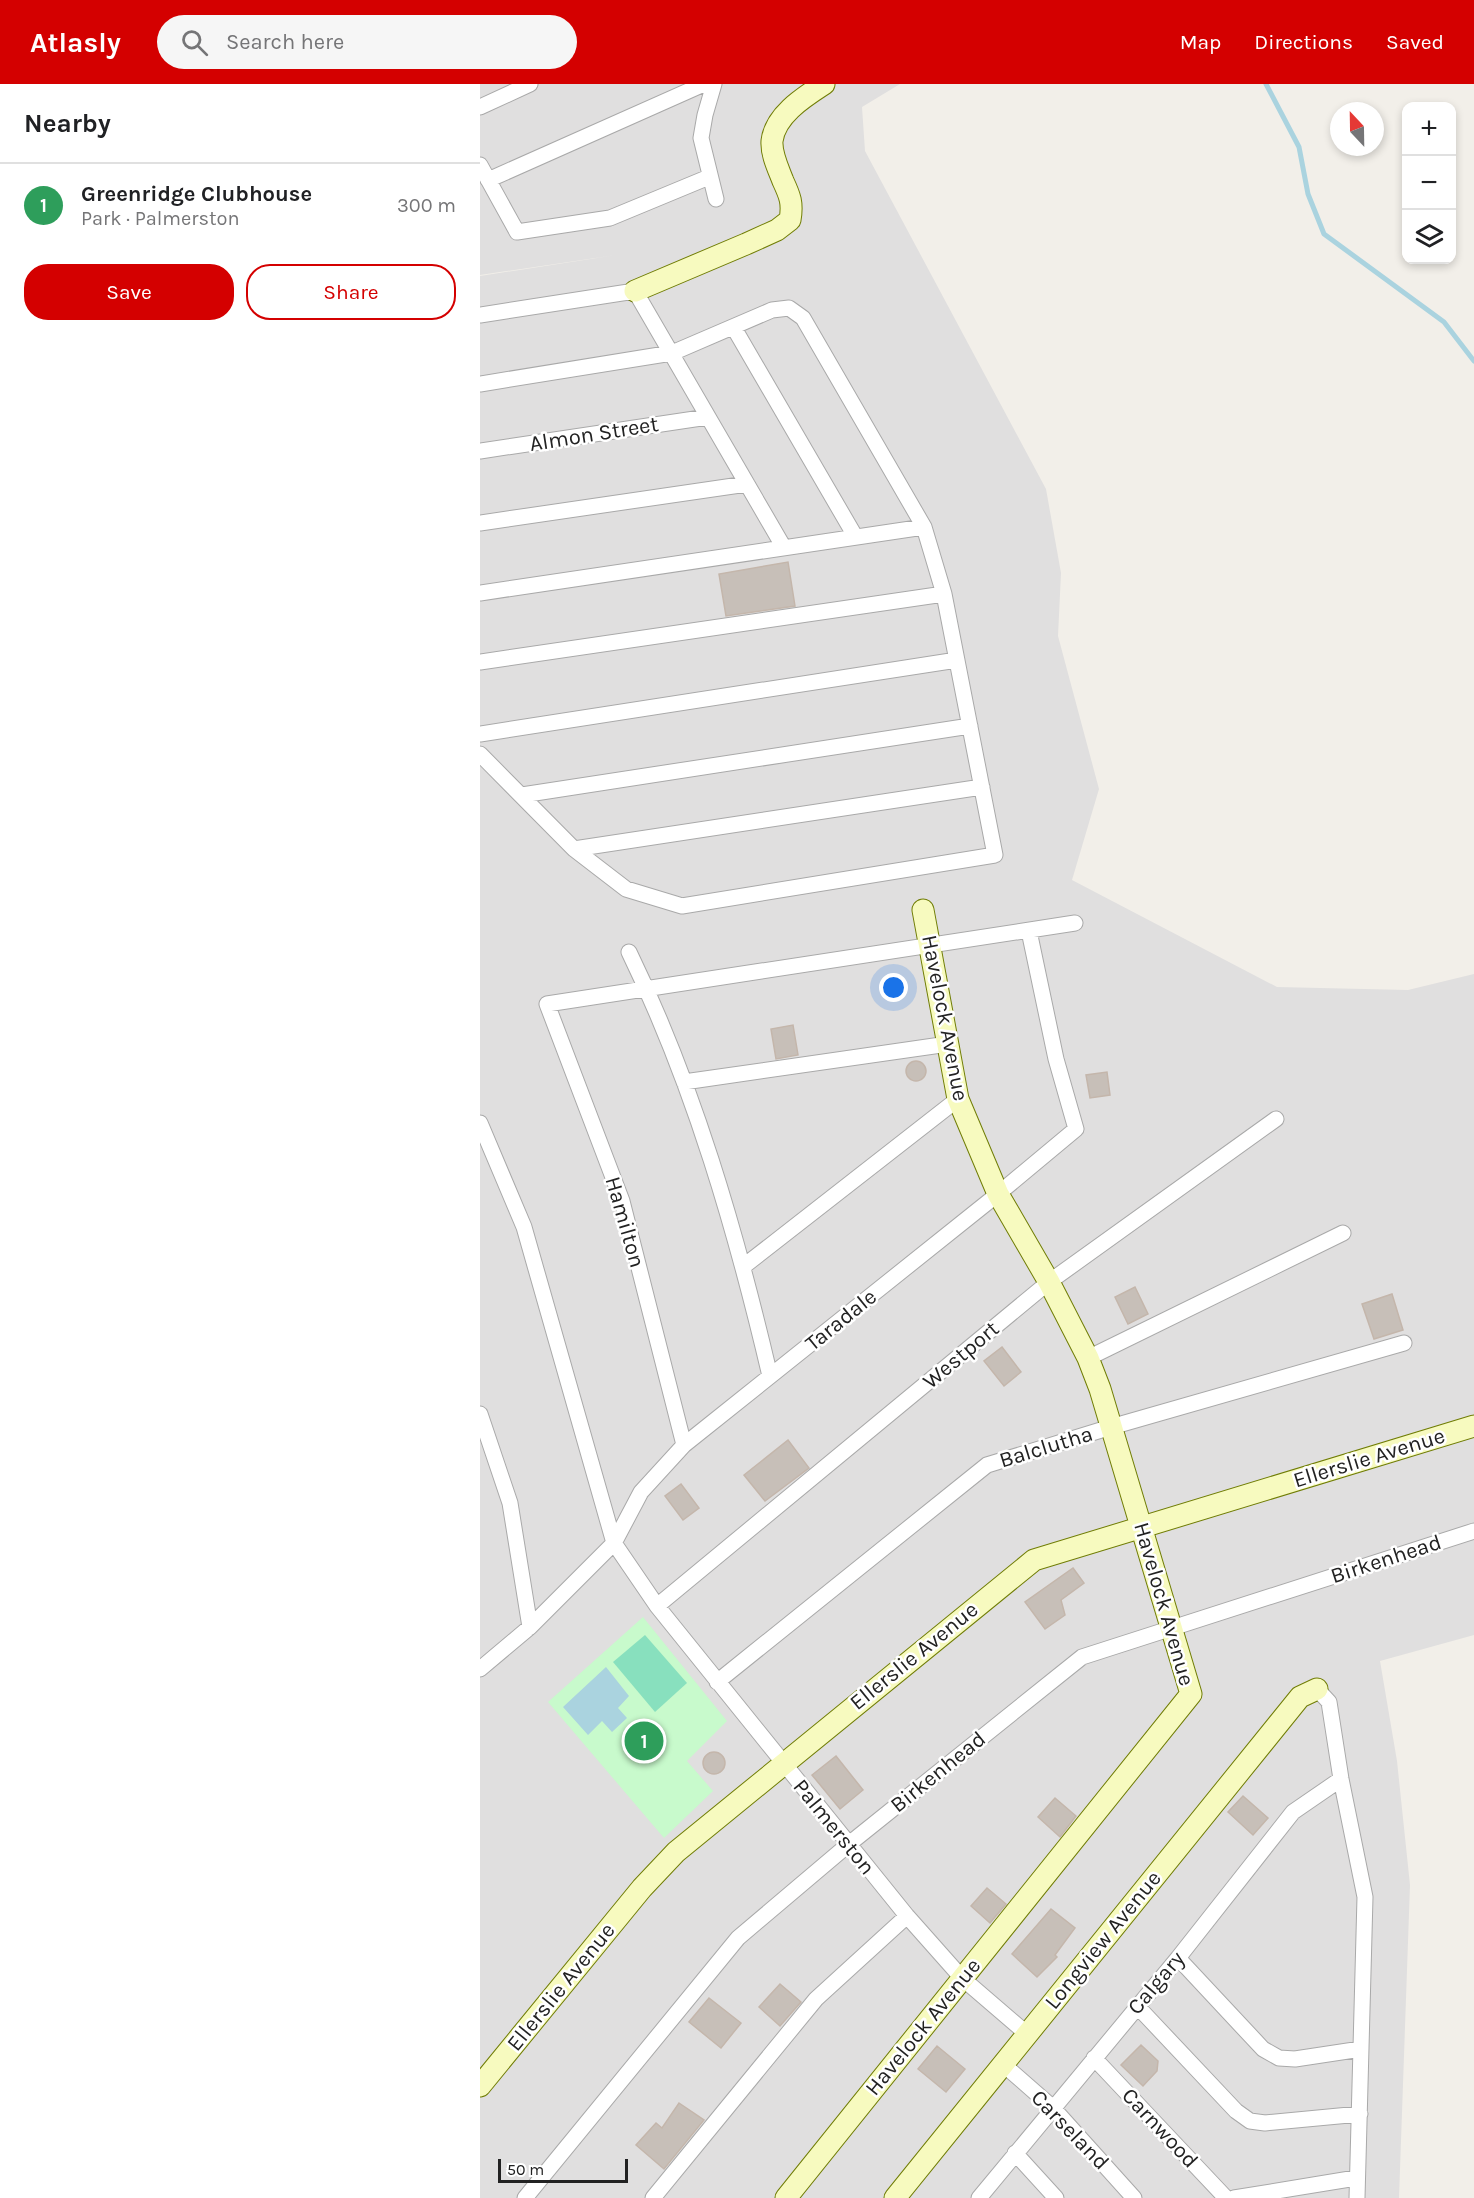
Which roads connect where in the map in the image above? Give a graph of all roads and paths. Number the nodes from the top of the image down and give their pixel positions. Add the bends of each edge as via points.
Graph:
1 (530, 84) edge
2 (704, 84) edge
3 (714, 84) edge
4 (824, 84) edge
5 (480, 107) edge
6 (480, 165) edge
7 (709, 177) junction
8 (488, 180) junction
9 (716, 199) dead end
10 (634, 291) junction
11 (480, 315) edge
12 (734, 328) junction
13 (672, 353) junction
14 (480, 384) edge
15 (708, 417) junction
16 (480, 451) edge
17 (747, 484) junction
18 (480, 523) edge
19 (924, 526) junction
20 (855, 536) junction
21 (783, 546) junction
22 (480, 593) edge
23 (944, 594) junction
24 (957, 660) junction
25 (480, 662) edge
26 (970, 726) junction
27 (480, 734) edge
28 (480, 754) edge
29 (981, 787) junction
30 (522, 795) junction
31 (574, 849) junction
32 (923, 910) dead end
33 (1075, 923) dead end
34 (1029, 931) junction
35 (931, 946) junction
36 (629, 952) dead end
37 (647, 990) junction
38 (948, 1044) junction
39 (684, 1082) junction
40 (958, 1100) junction
41 (1276, 1119) dead end
42 (480, 1123) edge
43 (999, 1194) junction
44 (1343, 1233) dead end
45 (744, 1266) junction
46 (1049, 1282) junction
47 (1404, 1343) dead end
48 (1088, 1358) junction
49 (770, 1376) junction
50 (480, 1414) edge
51 (1474, 1426) edge
52 (1111, 1427) junction
53 (684, 1445) junction
54 (1140, 1526) junction
55 (1474, 1531) edge
56 (614, 1543) junction
57 (657, 1606) junction
58 (530, 1626) junction
59 (1172, 1629) junction
60 (480, 1669) edge
61 (717, 1682) junction
62 (1317, 1689) joint
63 (782, 1763) junction
64 (1341, 1779) junction
65 (849, 1844) junction
66 (907, 1916) junction
67 (1178, 1958) junction
68 (962, 1978) junction
69 (1137, 2006) junction
70 (1026, 2033) junction
71 (1361, 2049) junction
72 (1094, 2058) junction
73 (1004, 2065) junction
74 (480, 2086) edge
75 (1053, 2108) junction
76 (1360, 2114) junction
77 (1015, 2153) junction
78 (1356, 2178) junction
79 (525, 2198) edge
80 (653, 2198) edge
81 (786, 2198) edge
82 (895, 2198) edge
83 (979, 2198) edge
84 (1056, 2198) edge
85 (1134, 2198) edge
86 (1226, 2198) edge
87 (1234, 2198) edge
88 (1357, 2198) edge

1 - 5 street
2 - 8 street
3 - 7 street via 701,138
4 - 10 street via 784,115 772,139 774,156 793,207 790,220 777,230
6 - 8 street
7 - 8 street via 610,218 517,232
7 - 9 street
10 - 11 street
10 - 13 street
12 - 13 street
12 - 19 street via 772,310 789,308 803,318
12 - 20 street
13 - 14 street
13 - 15 street
15 - 16 street, Almon Street
15 - 17 street
17 - 18 street
17 - 21 street
19 - 20 street
19 - 23 street
20 - 21 street
21 - 22 street
23 - 24 street
23 - 25 street
24 - 26 street
24 - 27 street
26 - 29 street
26 - 30 street
28 - 30 street
29 - 31 street
29 - 31 street via 995,855 682,906 626,889
30 - 31 street
32 - 35 street, Havelock Avenue
33 - 34 street
34 - 35 street
34 - 43 street, Taradale via 1056,1059 1076,1129
35 - 37 street
35 - 38 street, Havelock Avenue
36 - 37 street
37 - 39 street
37 - 53 street, Hamilton via 547,1004 622,1201
38 - 39 street
38 - 40 street, Havelock Avenue
39 - 45 street
40 - 43 street, Havelock Avenue
40 - 45 street
41 - 46 street, Westport
42 - 56 street, Palmerston via 524,1227
43 - 46 street, Havelock Avenue
43 - 49 street, Taradale
44 - 48 street
45 - 49 street
46 - 48 street, Havelock Avenue
46 - 57 street, Westport
47 - 52 street, Balclutha
48 - 52 street, Havelock Avenue
49 - 53 street, Taradale
50 - 58 street via 510,1503
51 - 54 street, Ellerslie Avenue
52 - 54 street, Havelock Avenue
52 - 61 street, Balclutha via 987,1465
53 - 56 street, Taradale via 640,1492
54 - 59 street, Havelock Avenue
54 - 63 street, Ellerslie Avenue via 1034,1560
55 - 59 street, Birkenhead
56 - 57 street, Palmerston
56 - 58 street, Taradale
57 - 61 street, Palmerston
58 - 60 street, Taradale
59 - 65 street, Birkenhead via 1082,1657
59 - 68 street, Havelock Avenue via 1191,1694
61 - 63 street, Palmerston
62 - 64 street via 1329,1702
62 - 70 street, Longview Avenue via 1300,1697
63 - 65 street, Palmerston
63 - 74 street, Ellerslie Avenue via 676,1852 642,1888
64 - 67 street, Calgary via 1293,1812
64 - 71 street via 1365,1897
65 - 66 street, Palmerston
65 - 79 street, Birkenhead via 738,1938
66 - 68 street, Palmerston
66 - 80 street via 816,1999
67 - 69 street, Calgary
67 - 71 street via 1263,2049 1279,2058
68 - 70 street, Palmerston
68 - 81 street, Havelock Avenue
69 - 72 street, Calgary
69 - 76 street via 1250,2121
70 - 73 street, Longview Avenue
71 - 76 street
72 - 75 street, Calgary
72 - 86 street, Carnwood
73 - 75 street, Carseland
73 - 82 street, Longview Avenue
75 - 77 street, Calgary
75 - 85 street, Carseland
76 - 78 street
77 - 83 street, Calgary
77 - 84 street
78 - 87 street
78 - 88 street

